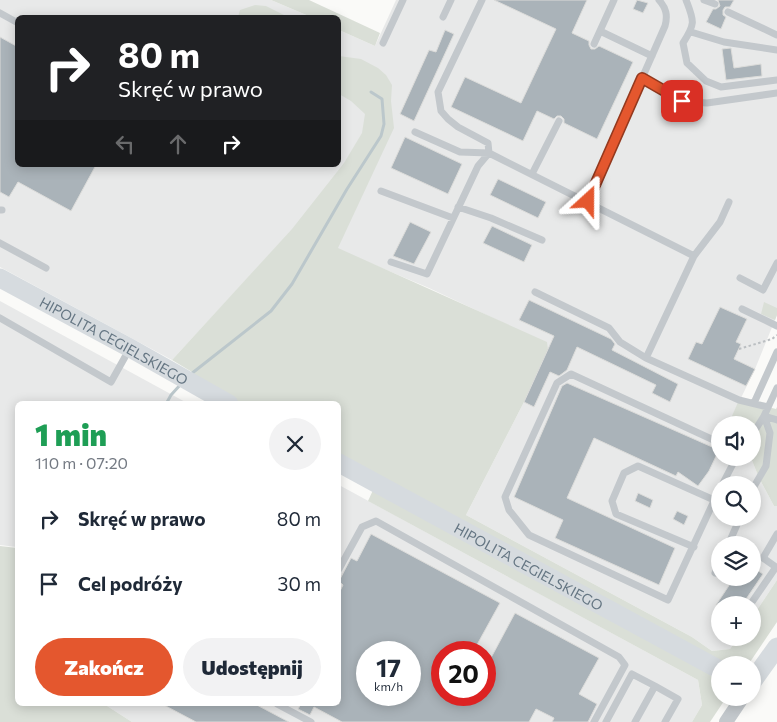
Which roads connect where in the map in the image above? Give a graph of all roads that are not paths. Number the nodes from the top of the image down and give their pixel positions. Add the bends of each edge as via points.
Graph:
1 (403, 0) edge
2 (451, 0) edge
3 (482, 0) edge
4 (614, 0) edge
5 (659, 0) edge
6 (686, 0) edge
7 (704, 0) edge
8 (715, 4) dead end
9 (728, 12) dead end
10 (0, 13) edge
11 (443, 17) dead end
12 (15, 21) edge
13 (600, 31) junction
14 (691, 32) junction
15 (777, 35) edge
16 (383, 43) dead end
17 (594, 44) dead end
18 (777, 50) edge
19 (652, 56) junction
20 (642, 78) junction
21 (777, 80) edge
22 (777, 93) edge
23 (559, 121) dead end
24 (415, 132) dead end
25 (489, 153) junction
26 (532, 174) junction
27 (381, 190) dead end
28 (588, 201) junction
29 (729, 202) dead end
30 (458, 207) junction
31 (453, 218) junction
32 (542, 240) dead end
33 (0, 244) edge
34 (694, 256) junction
35 (390, 262) dead end
36 (777, 263) edge
37 (46, 268) dead end
38 (0, 278) edge
39 (740, 278) dead end
40 (535, 292) dead end
41 (742, 309) dead end
42 (0, 318) edge
43 (777, 326) edge
44 (130, 348) junction
45 (777, 352) edge
46 (646, 358) junction
47 (777, 388) edge
48 (224, 401) edge
49 (754, 402) junction
50 (768, 407) junction
51 (764, 416) junction
52 (777, 420) edge
53 (761, 421) edge
54 (711, 439) edge
55 (341, 464) edge
56 (760, 476) edge
57 (711, 499) edge
58 (711, 507) edge
59 (777, 534) edge
60 (694, 547) junction
61 (341, 565) edge
62 (756, 596) edge
63 (777, 647) edge
64 (711, 665) edge
65 (761, 669) edge
66 (655, 686) junction
67 (281, 706) edge
68 (737, 706) edge
69 (312, 722) edge
70 (594, 722) edge
71 (606, 722) edge
72 (635, 722) edge
73 (665, 722) edge
74 (726, 722) edge

1 - 16 lane
2 - 11 lane
3 - 25 lane via 438,92 441,111 458,127 488,142
4 - 13 lane
5 - 19 lane via 667,19
6 - 14 lane via 694,20
7 - 8 lane
9 - 15 lane
10 - 12 lane
13 - 17 lane
13 - 19 lane
14 - 18 lane via 724,42
14 - 21 lane via 683,43 687,63 706,81 720,87
19 - 20 lane
20 - 22 lane via 682,101 706,103
20 - 28 lane
23 - 26 lane
24 - 25 lane via 460,152
25 - 26 lane
25 - 30 lane via 478,166
26 - 28 lane
27 - 31 lane
28 - 34 lane
29 - 34 lane via 720,222
30 - 31 lane
30 - 32 lane
31 - 35 lane via 427,274
33 - 37 lane
34 - 46 lane
36 - 39 lane via 763,290
38 - 44 street, HIPOLITA CEGIELSKIEGO
40 - 46 lane via 610,328 620,342
41 - 43 lane
42 - 44 lane via 111,382
44 - 48 street, HIPOLITA CEGIELSKIEGO
45 - 49 lane
46 - 49 lane via 740,400
47 - 50 lane
49 - 50 lane
50 - 51 lane
51 - 52 lane
51 - 53 lane
51 - 56 lane via 770,433 766,466
54 - 60 lane via 572,374 557,383 505,497 509,510 530,535 668,600
55 - 64 street, HIPOLITA CEGIELSKIEGO
57 - 60 lane via 638,466 624,473 612,501 616,514
58 - 60 lane
59 - 62 lane via 763,558 776,567
61 - 70 lane via 362,527 376,520 619,656 625,665
63 - 65 street
66 - 71 lane via 632,674
66 - 72 lane
66 - 73 lane via 678,699
67 - 69 lane
68 - 74 street

